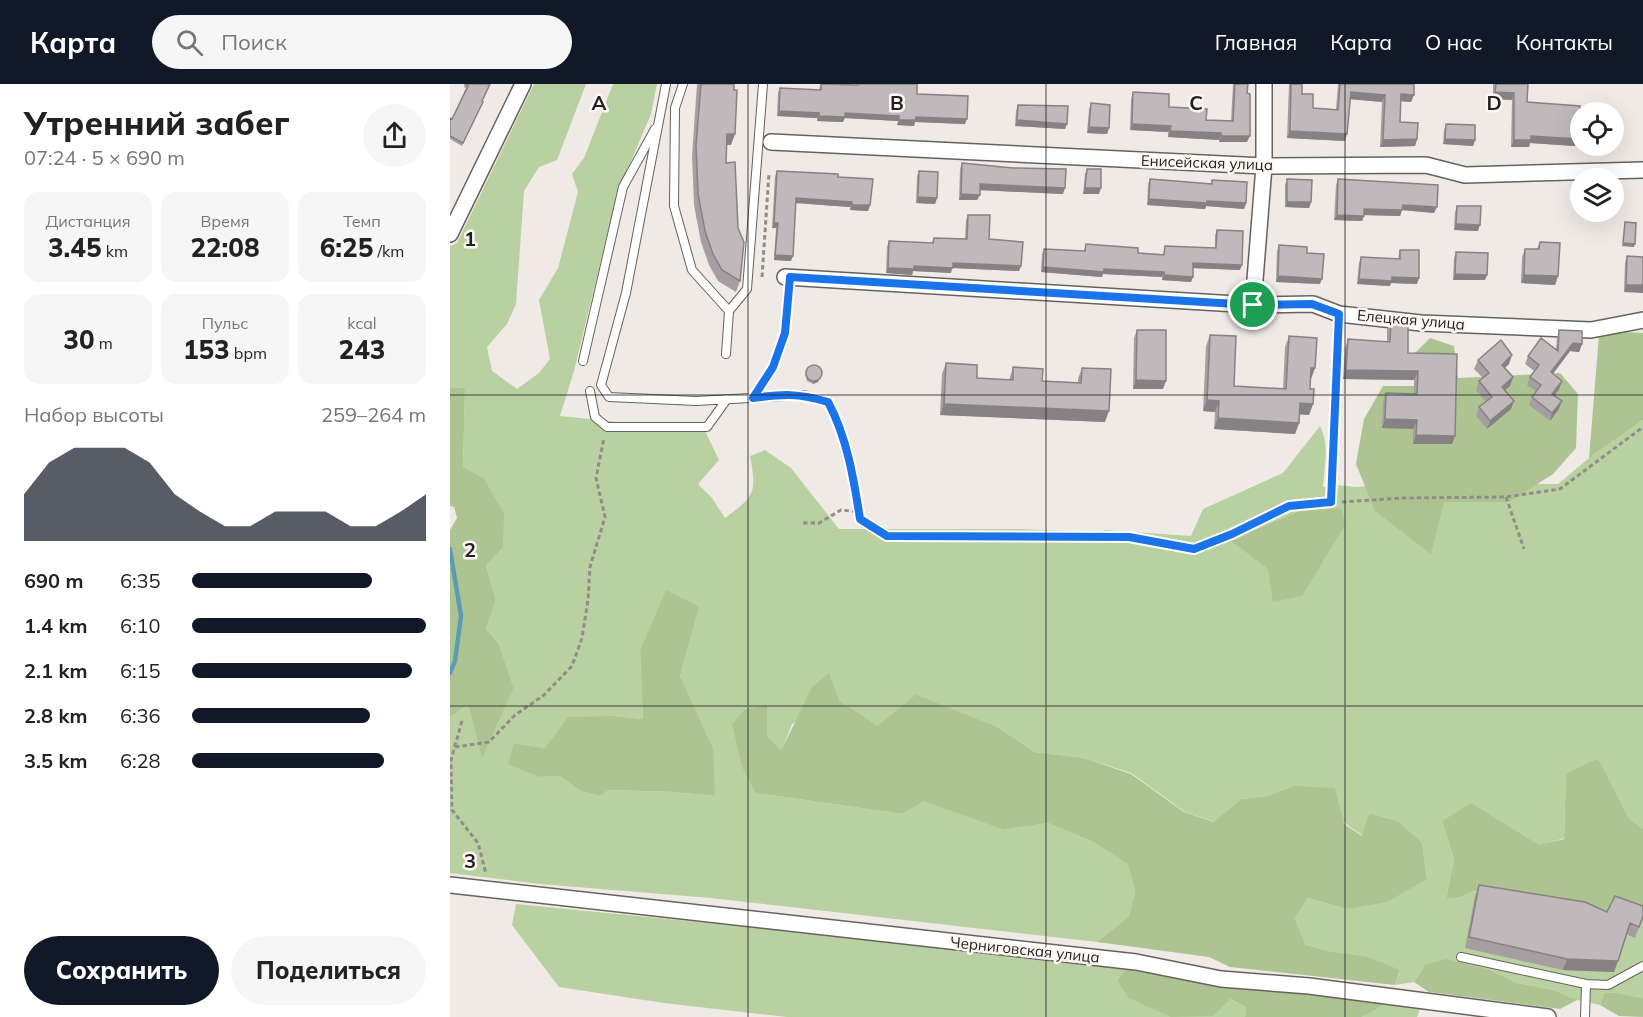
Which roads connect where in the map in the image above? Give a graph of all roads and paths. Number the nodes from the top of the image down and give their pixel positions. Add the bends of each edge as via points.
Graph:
1 (523, 84) edge
2 (666, 84) edge
3 (683, 84) edge
4 (763, 84) edge
5 (1264, 84) edge
6 (658, 122) junction
7 (771, 142) joint
8 (1264, 166) junction
9 (1643, 170) edge
10 (450, 234) edge
11 (762, 277) dead end
12 (787, 277) joint
13 (1253, 305) junction
14 (729, 311) junction
15 (1339, 314) junction
16 (1643, 320) edge
17 (726, 354) dead end
18 (583, 361) dead end
19 (590, 391) dead end
20 (753, 398) junction
21 (727, 399) junction
22 (837, 420) joint
23 (607, 427) junction
24 (1643, 427) edge
25 (1506, 497) junction
26 (1331, 502) junction
27 (859, 512) junction
28 (803, 523) dead end
29 (1524, 549) dead end
30 (462, 721) dead end
31 (455, 747) junction
32 (451, 810) edge
33 (450, 885) edge
34 (502, 892) junction
35 (1461, 957) dead end
36 (1643, 966) edge
37 (1586, 984) junction
38 (1548, 1017) edge
39 (1585, 1017) edge

1 - 10 street
2 - 6 lane
3 - 14 lane via 675,108 674,206 692,270
4 - 14 lane via 747,289
5 - 8 street
6 - 18 lane via 623,187
6 - 21 lane via 626,292 601,385 609,397
7 - 8 street, Енисейская улица
7 - 11 path
8 - 9 street, Енисейская улица via 1426,165 1465,175
8 - 13 street
12 - 13 street, Елецкая улица
12 - 20 path via 785,333 773,367
13 - 15 street, Елецкая улица via 1312,304
14 - 17 lane
15 - 16 street, Елецкая улица via 1421,323 1591,330
15 - 26 lane
19 - 23 lane via 595,417
20 - 21 lane
20 - 22 lane via 804,395 828,402
21 - 23 lane via 707,427
22 - 27 path
23 - 31 path via 596,478 605,517 590,567 582,638 572,666 489,742
24 - 25 path via 1560,489
25 - 26 path
25 - 29 path
26 - 27 path via 1289,506 1194,549 1129,537 887,536 860,519
27 - 28 path via 841,510 819,523
30 - 31 path
31 - 32 path via 451,760
32 - 34 path via 478,843 488,882
33 - 34 street, Черниговская улица
34 - 38 street, Черниговская улица via 1136,963 1221,979 1309,986
35 - 37 lane
36 - 37 lane via 1608,985
37 - 39 lane

